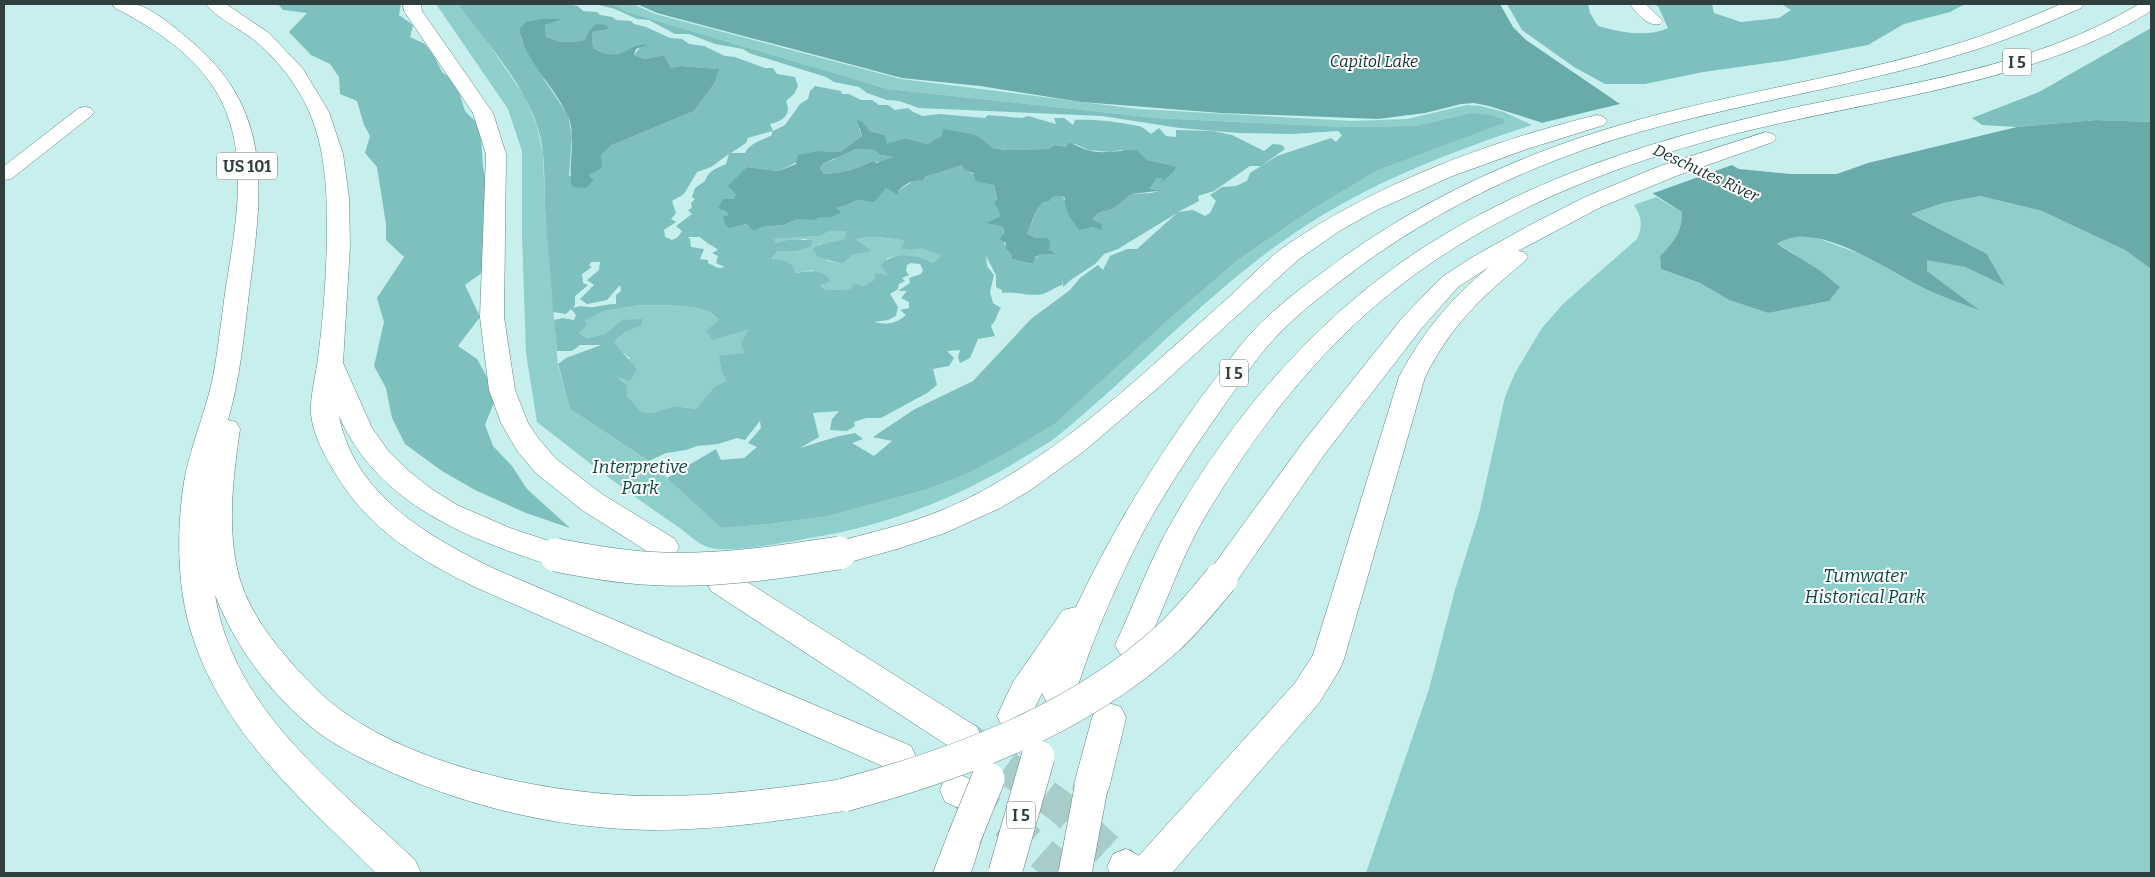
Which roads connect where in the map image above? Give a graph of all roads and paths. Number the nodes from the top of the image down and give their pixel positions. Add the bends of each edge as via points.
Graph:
1 (120, 4) edge
2 (214, 4) edge
3 (412, 4) edge
4 (1638, 4) edge
5 (2075, 4) edge
6 (2151, 4) edge
7 (1655, 21) dead end
8 (1734, 97) junction
9 (1876, 98) junction
10 (85, 112) dead end
11 (4, 175) edge
12 (1593, 202) junction
13 (331, 364) junction
14 (225, 381) junction
15 (664, 547) dead end
16 (1118, 554) junction
17 (722, 582) dead end
18 (1131, 645) dead end
19 (1058, 693) dead end
20 (1014, 716) dead end
21 (1109, 718) dead end
22 (965, 738) tunnel mouth
23 (899, 757) dead end
24 (1038, 757) dead end
25 (970, 788) dead end
26 (1135, 871) edge
27 (402, 873) edge
28 (952, 873) edge
29 (1005, 873) edge
30 (1075, 873) edge

1 - 14 main road, US 101 via 152,21 193,52 224,90 243,135 249,189
2 - 13 main road via 255,31 289,64 310,94 330,141 339,206
3 - 15 main road via 483,113 496,154 492,316 502,390 515,423 546,466 592,502
4 - 7 street
5 - 8 main road, I 5 via 1975,44 1918,61 1847,78
6 - 9 main road, I 5 via 2091,36 2026,59
8 - 13 main road, bridge via 1600,120 1505,148 1416,183 1364,208 1298,248 1132,396 1057,459 1022,482 959,515 880,543 839,553 686,570 595,564 519,544 459,521 400,481 361,433
8 - 16 main road, I 5 via 1638,125 1529,163 1418,217 1336,272 1257,342 1189,432
9 - 12 main road via 1668,171
9 - 18 main road, I 5 via 1770,119 1643,153 1563,184 1472,228 1389,284 1325,340 1277,392 1223,466 1176,542
10 - 11 street
12 - 14 main road, bridge via 1478,262 1450,282 1412,323 1314,448 1221,579 1161,645 1097,692 966,758 844,795 785,804 625,812 518,798 457,783 374,747 332,723 267,660 229,595 216,534 228,410
12 - 26 main road via 1593,209 1535,243 1488,279 1429,345 1412,377 1402,407 1328,659 1302,700
13 - 23 main road via 325,413 338,455 367,498 418,542 503,587
14 - 27 main road via 201,466 196,516 196,569 204,623 224,676 255,726 298,775
16 - 19 main road, I 5 via 1086,618
16 - 20 main road via 1025,692
17 - 22 main road
21 - 30 main road, bridge via 1091,788
24 - 29 main road, I 5, bridge
25 - 28 main road, bridge via 964,838

